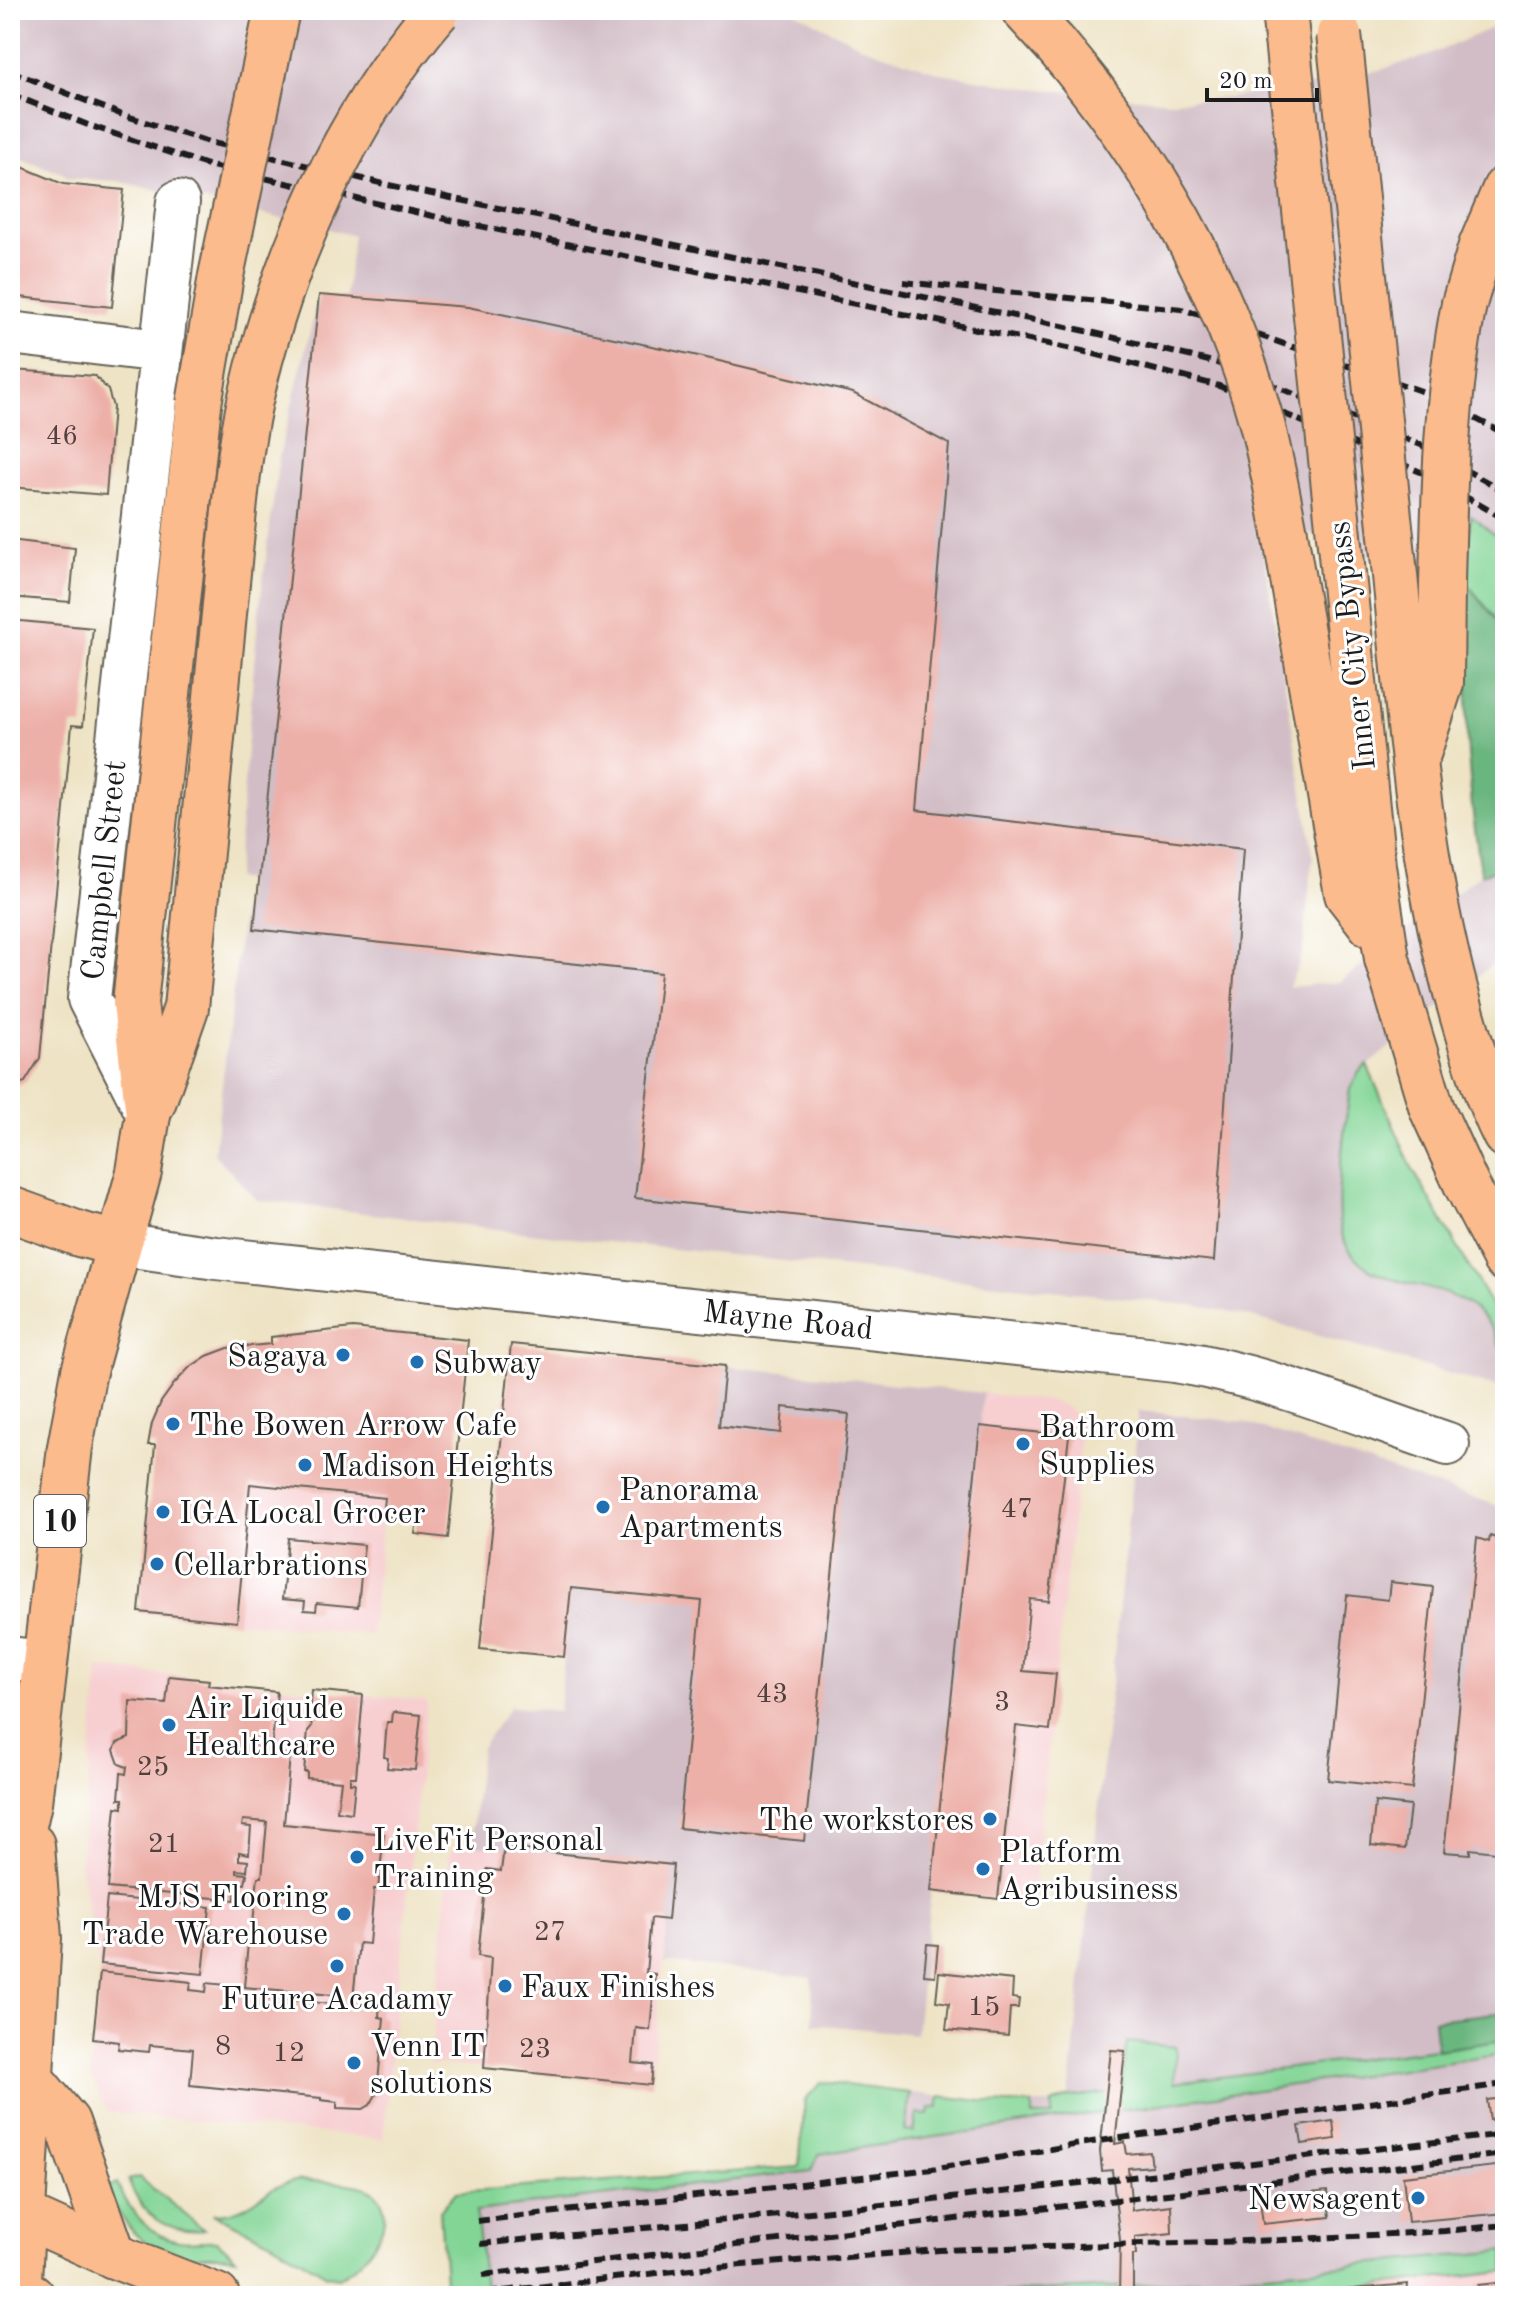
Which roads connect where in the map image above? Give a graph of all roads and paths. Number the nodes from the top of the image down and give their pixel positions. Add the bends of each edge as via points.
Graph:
1 (277, 10) edge
2 (438, 10) edge
3 (1024, 10) edge
4 (1337, 22) edge
5 (1286, 24) edge
6 (1505, 189) edge
7 (178, 202) dead end
8 (10, 333) edge
9 (160, 351) junction
10 (1415, 765) junction
11 (1384, 943) junction
12 (148, 1115) junction
13 (1505, 1135) edge
14 (10, 1209) edge
15 (118, 1244) junction
16 (1505, 1259) edge
17 (1448, 1444) dead end
18 (27, 1660) edge
19 (29, 1803) junction
20 (10, 1887) edge
21 (30, 2078) junction
22 (16, 2212) edge
23 (114, 2256) junction
24 (19, 2292) edge
25 (217, 2296) edge

1 - 12 main road, bridge via 199,404 135,1003
2 - 12 main road, bridge via 390,73 324,189 292,256 250,403 235,502 186,1008
3 - 11 main road, bridge via 1124,132 1181,223 1248,378 1275,477 1347,894
4 - 10 main road, Inner City Bypass, bridge
5 - 11 main road, Inner City Bypass, bridge
6 - 10 main road, bridge via 1477,260 1453,361 1441,683
7 - 9 street, Campbell Street
8 - 9 street
9 - 12 street, Campbell Street via 89,999
10 - 13 main road, Inner City Bypass via 1456,994
11 - 16 main road, Inner City Bypass via 1432,1109
12 - 15 main road via 139,1172
14 - 15 main road
15 - 17 street, Mayne Road via 1175,1361 1271,1384
15 - 18 main road, 10 via 84,1371
18 - 19 main road, 10
19 - 20 main road, 10
19 - 21 main road, 10 via 39,1938
21 - 22 main road, 10
21 - 23 main road via 67,2122
22 - 23 main road
22 - 24 main road, 10
23 - 25 main road

